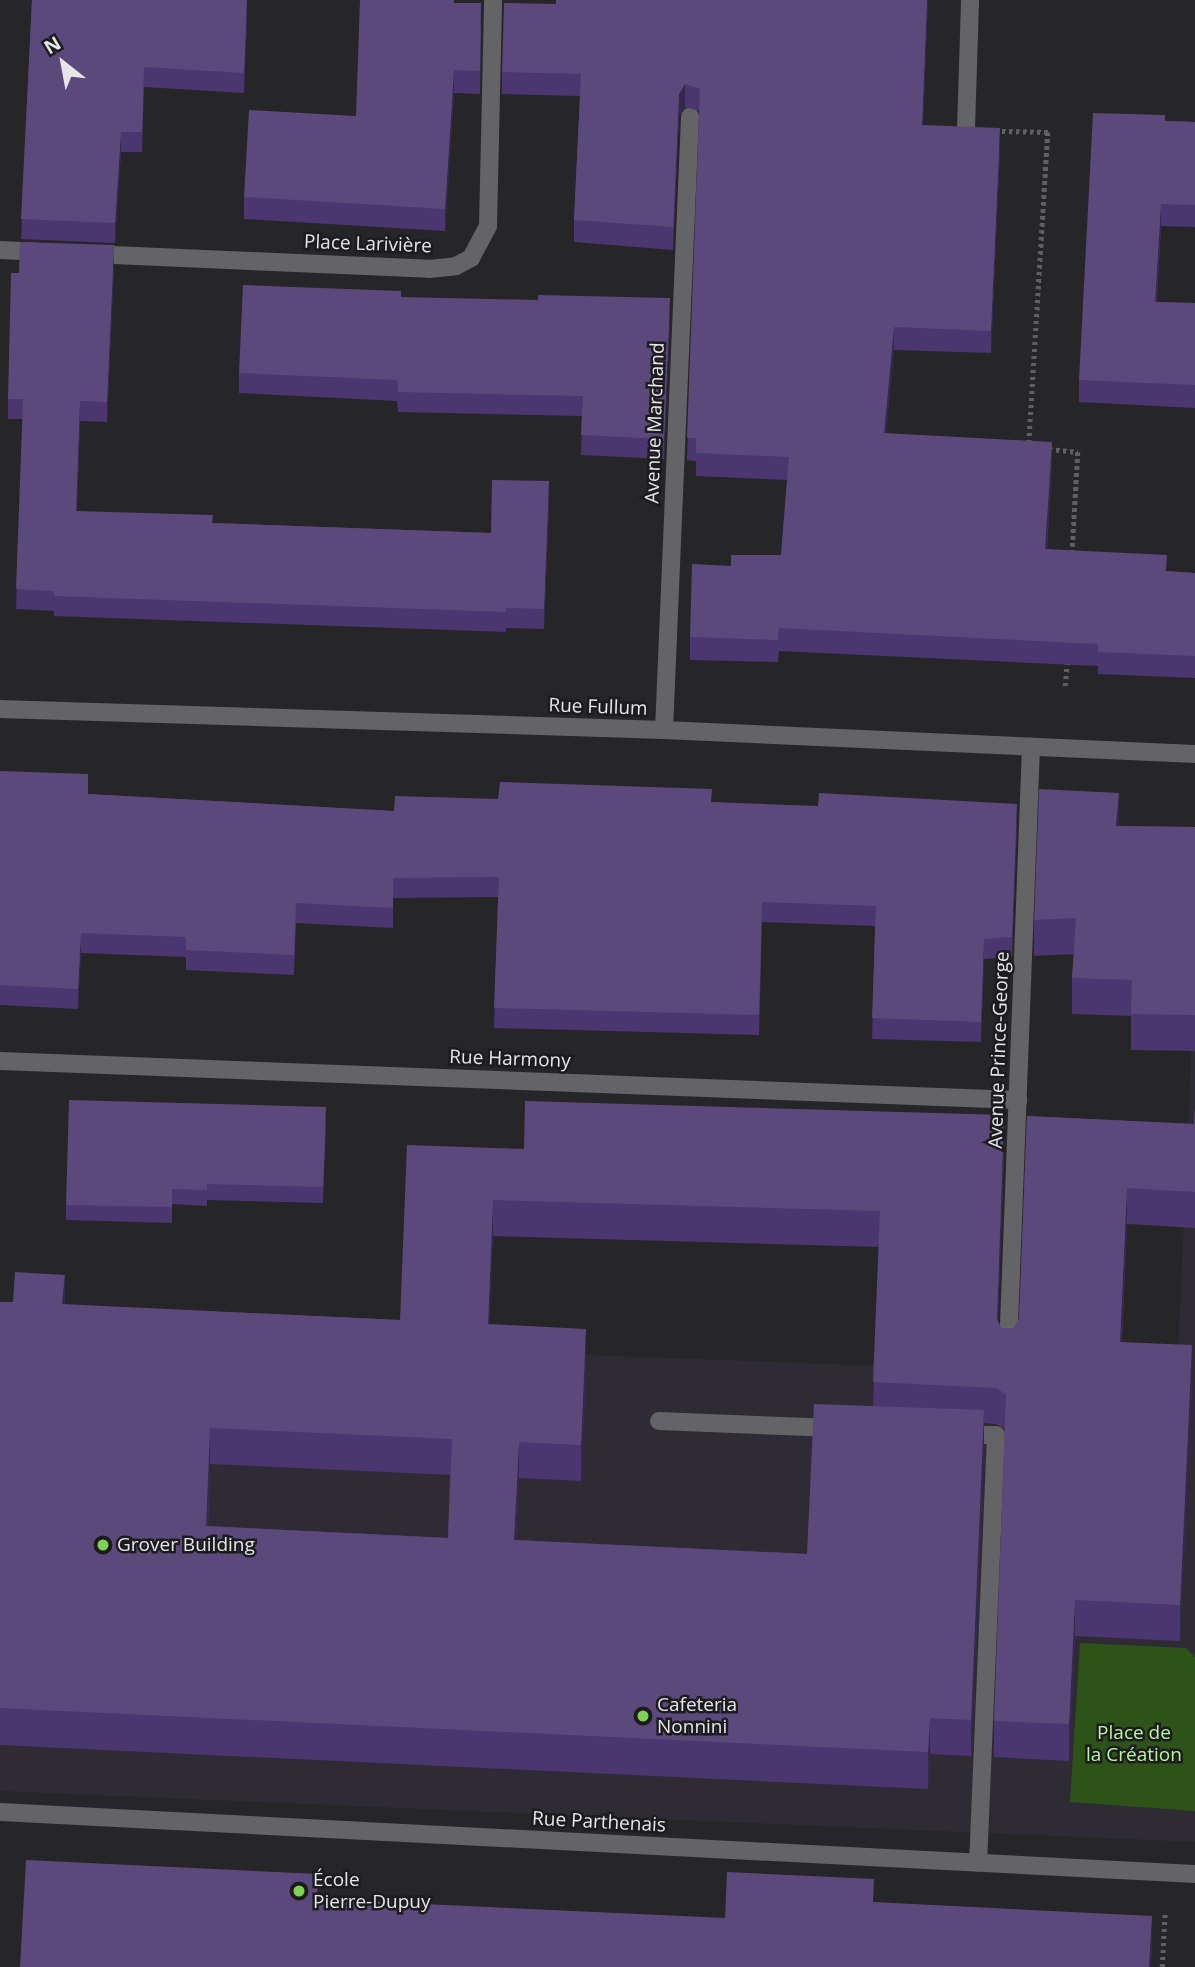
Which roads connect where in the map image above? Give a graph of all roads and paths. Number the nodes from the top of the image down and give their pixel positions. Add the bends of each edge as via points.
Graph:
1 (493, 0) edge
2 (971, 0) edge
3 (690, 117) edge
4 (966, 129) joint
5 (0, 250) edge
6 (1072, 562) edge
7 (1067, 659) edge
8 (1065, 686) dead end
9 (0, 709) edge
10 (664, 730) junction
11 (1031, 746) junction
12 (1195, 754) edge
13 (0, 1061) edge
14 (1018, 1100) junction
15 (1008, 1355) edge
16 (659, 1421) dead end
17 (848, 1429) edge
18 (942, 1433) edge
19 (0, 1812) edge
20 (978, 1863) junction
21 (1195, 1874) edge
22 (1165, 1911) dead end
23 (1162, 1967) edge

1 - 5 street, Place Larivière via 488,226 471,258 456,266 429,269
2 - 4 street
3 - 10 street, Avenue Marchand
4 - 6 path via 1048,132 1029,447 1078,452
7 - 8 path
9 - 10 street, Rue Fullum
10 - 11 street, Rue Fullum
11 - 12 street, Rue Fullum
11 - 14 street, Avenue Prince-George
13 - 14 street, Rue Harmony
14 - 15 street, Avenue Prince-George
16 - 17 street
18 - 20 street via 996,1435
19 - 20 street, Rue Parthenais
20 - 21 street, Rue Parthenais
22 - 23 path

